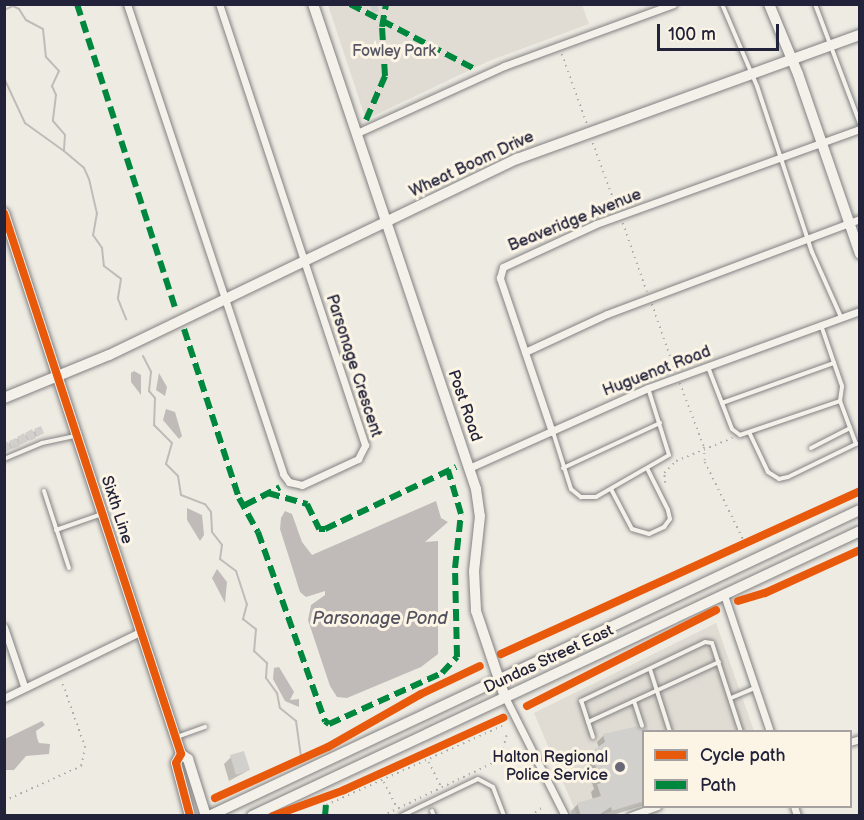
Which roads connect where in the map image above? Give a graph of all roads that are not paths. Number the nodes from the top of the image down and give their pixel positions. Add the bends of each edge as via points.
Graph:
1 (127, 4) edge
2 (219, 4) edge
3 (313, 4) edge
4 (673, 4) edge
5 (722, 4) edge
6 (769, 4) edge
7 (815, 4) edge
8 (860, 35) edge
9 (832, 46) junction
10 (792, 59) junction
11 (752, 73) junction
12 (860, 127) edge
13 (357, 134) junction
14 (821, 143) junction
15 (781, 158) junction
16 (4, 213) edge
17 (860, 219) edge
18 (386, 221) junction
19 (848, 224) junction
20 (808, 240) junction
21 (860, 254) edge
22 (304, 260) junction
23 (224, 297) junction
24 (860, 311) edge
25 (842, 318) junction
26 (821, 325) junction
27 (525, 352) junction
28 (834, 363) junction
29 (708, 366) junction
30 (58, 375) junction
31 (648, 388) junction
32 (4, 398) edge
33 (840, 401) junction
34 (722, 403) junction
35 (660, 423) junction
36 (850, 428) junction
37 (552, 432) junction
38 (750, 434) junction
39 (77, 436) junction
40 (811, 448) dead end
41 (4, 459) edge
42 (469, 468) junction
43 (563, 468) junction
44 (648, 470) junction
45 (611, 489) junction
46 (44, 491) dead end
47 (860, 510) edge
48 (103, 514) junction
49 (56, 530) junction
50 (860, 531) edge
51 (69, 568) dead end
52 (724, 595) junction
53 (4, 627) edge
54 (142, 631) junction
55 (719, 662) junction
56 (650, 669) junction
57 (498, 677) junction
58 (24, 686) junction
59 (756, 687) junction
60 (657, 689) junction
61 (505, 697) junction
62 (4, 698) edge
63 (730, 698) junction
64 (634, 700) junction
65 (588, 722) junction
66 (642, 726) dead end
67 (205, 727) dead end
68 (669, 730) edge
69 (740, 730) edge
70 (769, 730) edge
71 (593, 737) dead end
72 (176, 738) junction
73 (181, 754) junction
74 (654, 808) edge
75 (190, 816) edge
76 (208, 816) edge
77 (252, 816) edge
78 (401, 816) edge
79 (504, 816) edge
80 (566, 816) edge
81 (630, 816) edge

1 - 23 street
2 - 22 street
3 - 13 street, Post Road
4 - 13 street via 504,66
5 - 11 lane
6 - 10 street
7 - 9 lane
8 - 9 street, Wheat Boom Drive
9 - 10 street, Wheat Boom Drive
9 - 12 lane
10 - 11 street, Wheat Boom Drive
10 - 14 street
11 - 15 lane
11 - 18 street, Wheat Boom Drive via 557,142
12 - 14 street, Beaveridge Avenue
13 - 18 street, Post Road
14 - 15 street, Beaveridge Avenue
14 - 19 street
15 - 20 lane
15 - 27 street, Beaveridge Avenue via 596,224 508,263 500,278
16 - 30 street, Sixth Line
17 - 19 street
18 - 22 street, Wheat Boom Drive
18 - 42 street, Post Road
19 - 20 street
19 - 21 street
20 - 25 lane
20 - 27 street via 617,310
22 - 23 street, Wheat Boom Drive
22 - 23 street, Parsonage Crescent via 365,449 358,459 306,484 293,485 284,474
23 - 30 street, Wheat Boom Drive
24 - 25 street, Huguenot Road
25 - 26 street, Huguenot Road
26 - 28 lane
26 - 29 street, Huguenot Road
27 - 37 street, Beaveridge Avenue
28 - 33 lane via 842,386
28 - 34 lane
29 - 31 street, Huguenot Road
29 - 34 lane
30 - 32 street, Wheat Boom Drive
30 - 39 street, Sixth Line
31 - 35 lane
31 - 37 street, Huguenot Road
33 - 36 lane
33 - 38 lane
34 - 38 lane via 732,429 740,435
35 - 43 lane
35 - 44 lane via 669,455
36 - 38 lane via 856,444 779,479 768,472
36 - 40 lane
37 - 42 street, Huguenot Road
37 - 43 lane
39 - 41 lane via 52,440
39 - 48 street, Sixth Line
42 - 57 street, Post Road via 480,516 474,570 476,611
43 - 45 lane via 571,489 580,497 593,498
44 - 45 lane
44 - 45 lane via 668,510 669,519 664,527 640,534 632,529
46 - 49 lane
47 - 57 street, Dundas Street East
48 - 49 lane
48 - 54 street, Sixth Line
49 - 51 lane
50 - 52 street, Dundas Street East
52 - 59 street
52 - 61 street, Dundas Street East
53 - 58 street
54 - 58 street
54 - 72 street, Sixth Line
55 - 56 lane via 712,644 705,642
55 - 60 lane
55 - 63 lane
56 - 60 lane
56 - 65 lane via 581,701
57 - 61 street, Post Road
57 - 76 street, Dundas Street East
58 - 62 street
59 - 63 lane
59 - 70 street
60 - 64 lane
60 - 68 lane
61 - 77 street, Dundas Street East
61 - 80 street, Post Road
63 - 69 lane
64 - 65 lane
64 - 66 lane
65 - 71 lane
67 - 72 lane
72 - 73 street, Sixth Line
73 - 75 street, Sixth Line via 176,763
73 - 76 street, Sixth Line via 188,759
74 - 81 street
78 - 79 lane via 478,779 492,787

